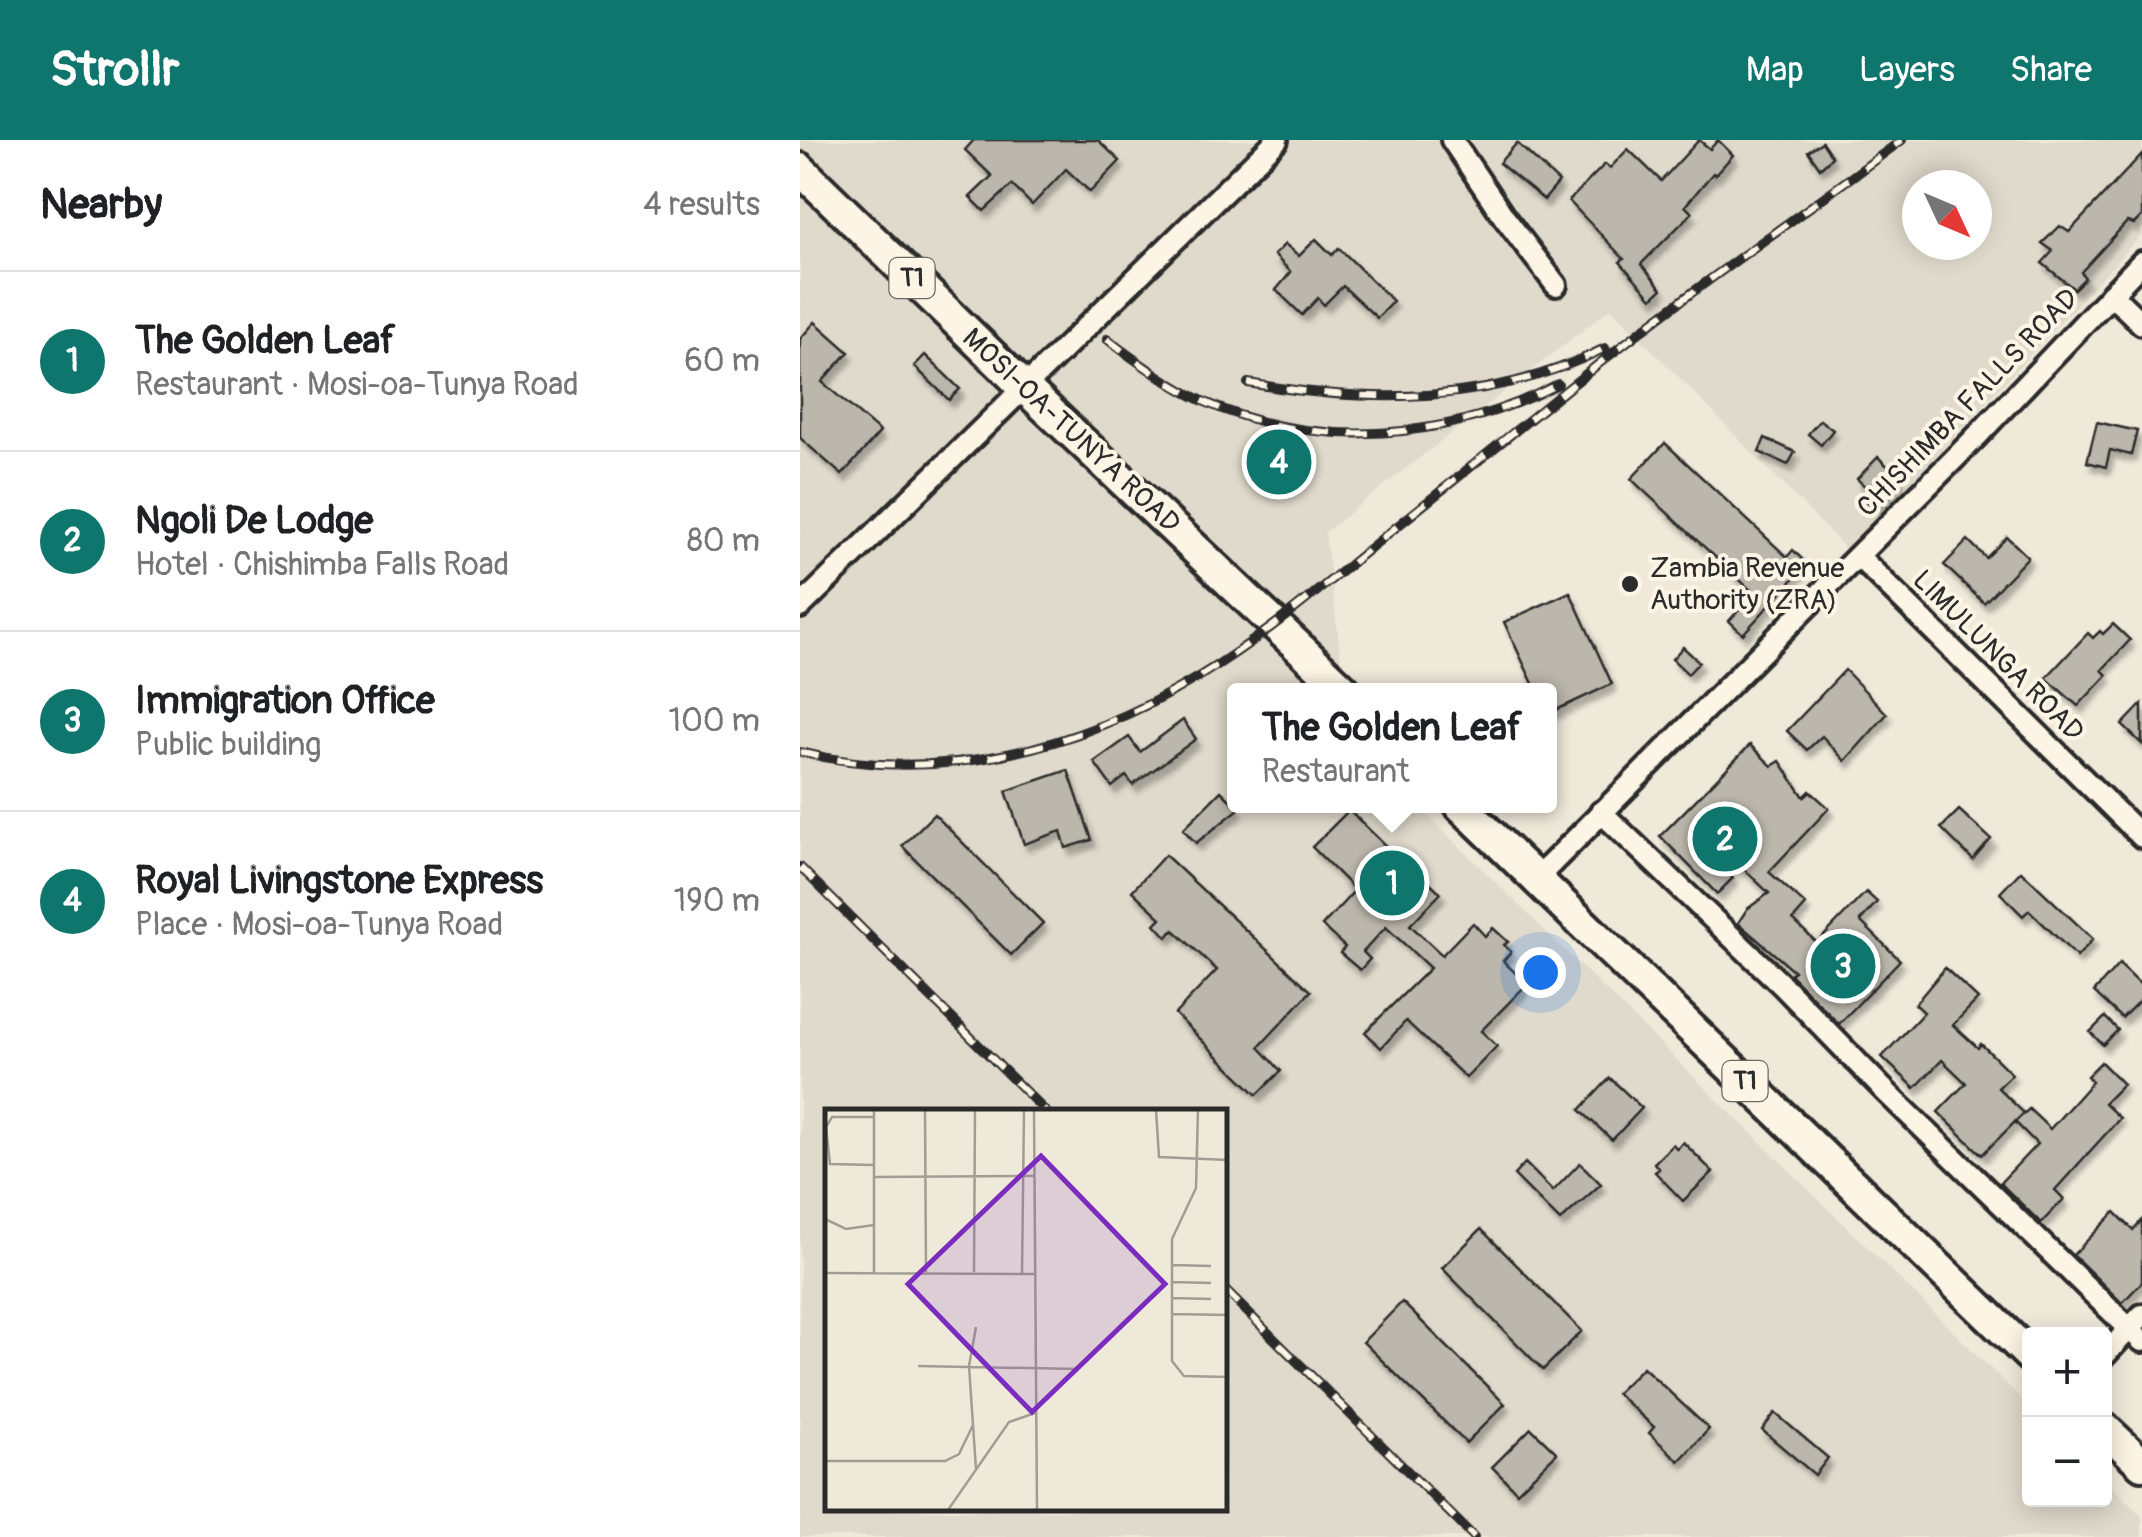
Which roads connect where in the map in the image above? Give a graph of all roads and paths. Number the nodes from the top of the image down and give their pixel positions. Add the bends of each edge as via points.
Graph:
1 (1277, 140) edge
2 (1452, 140) edge
3 (800, 169) edge
4 (2142, 262) edge
5 (1556, 285) dead end
6 (2111, 294) junction
7 (2142, 324) edge
8 (1024, 388) junction
9 (1858, 556) junction
10 (800, 607) edge
11 (1337, 683) edge
12 (1601, 812) junction
13 (1469, 813) edge
14 (2142, 836) edge
15 (1536, 879) junction
16 (2138, 1328) edge
17 (2022, 1348) edge
18 (2112, 1349) edge
19 (2112, 1436) edge
20 (2142, 1464) edge

1 - 8 street
2 - 5 street
3 - 8 highway, MOSI-OA-TUNYA ROAD / T1
4 - 6 street, CHISHIMBA FALLS ROAD
6 - 7 street
6 - 9 street, CHISHIMBA FALLS ROAD
8 - 10 street
8 - 11 highway, MOSI-OA-TUNYA ROAD / T1
9 - 12 street, CHISHIMBA FALLS ROAD
9 - 14 street, LIMULUNGA ROAD
12 - 15 street, CHISHIMBA FALLS ROAD
12 - 16 street
13 - 15 highway, T1
15 - 17 highway, T1
16 - 18 street
19 - 20 highway

